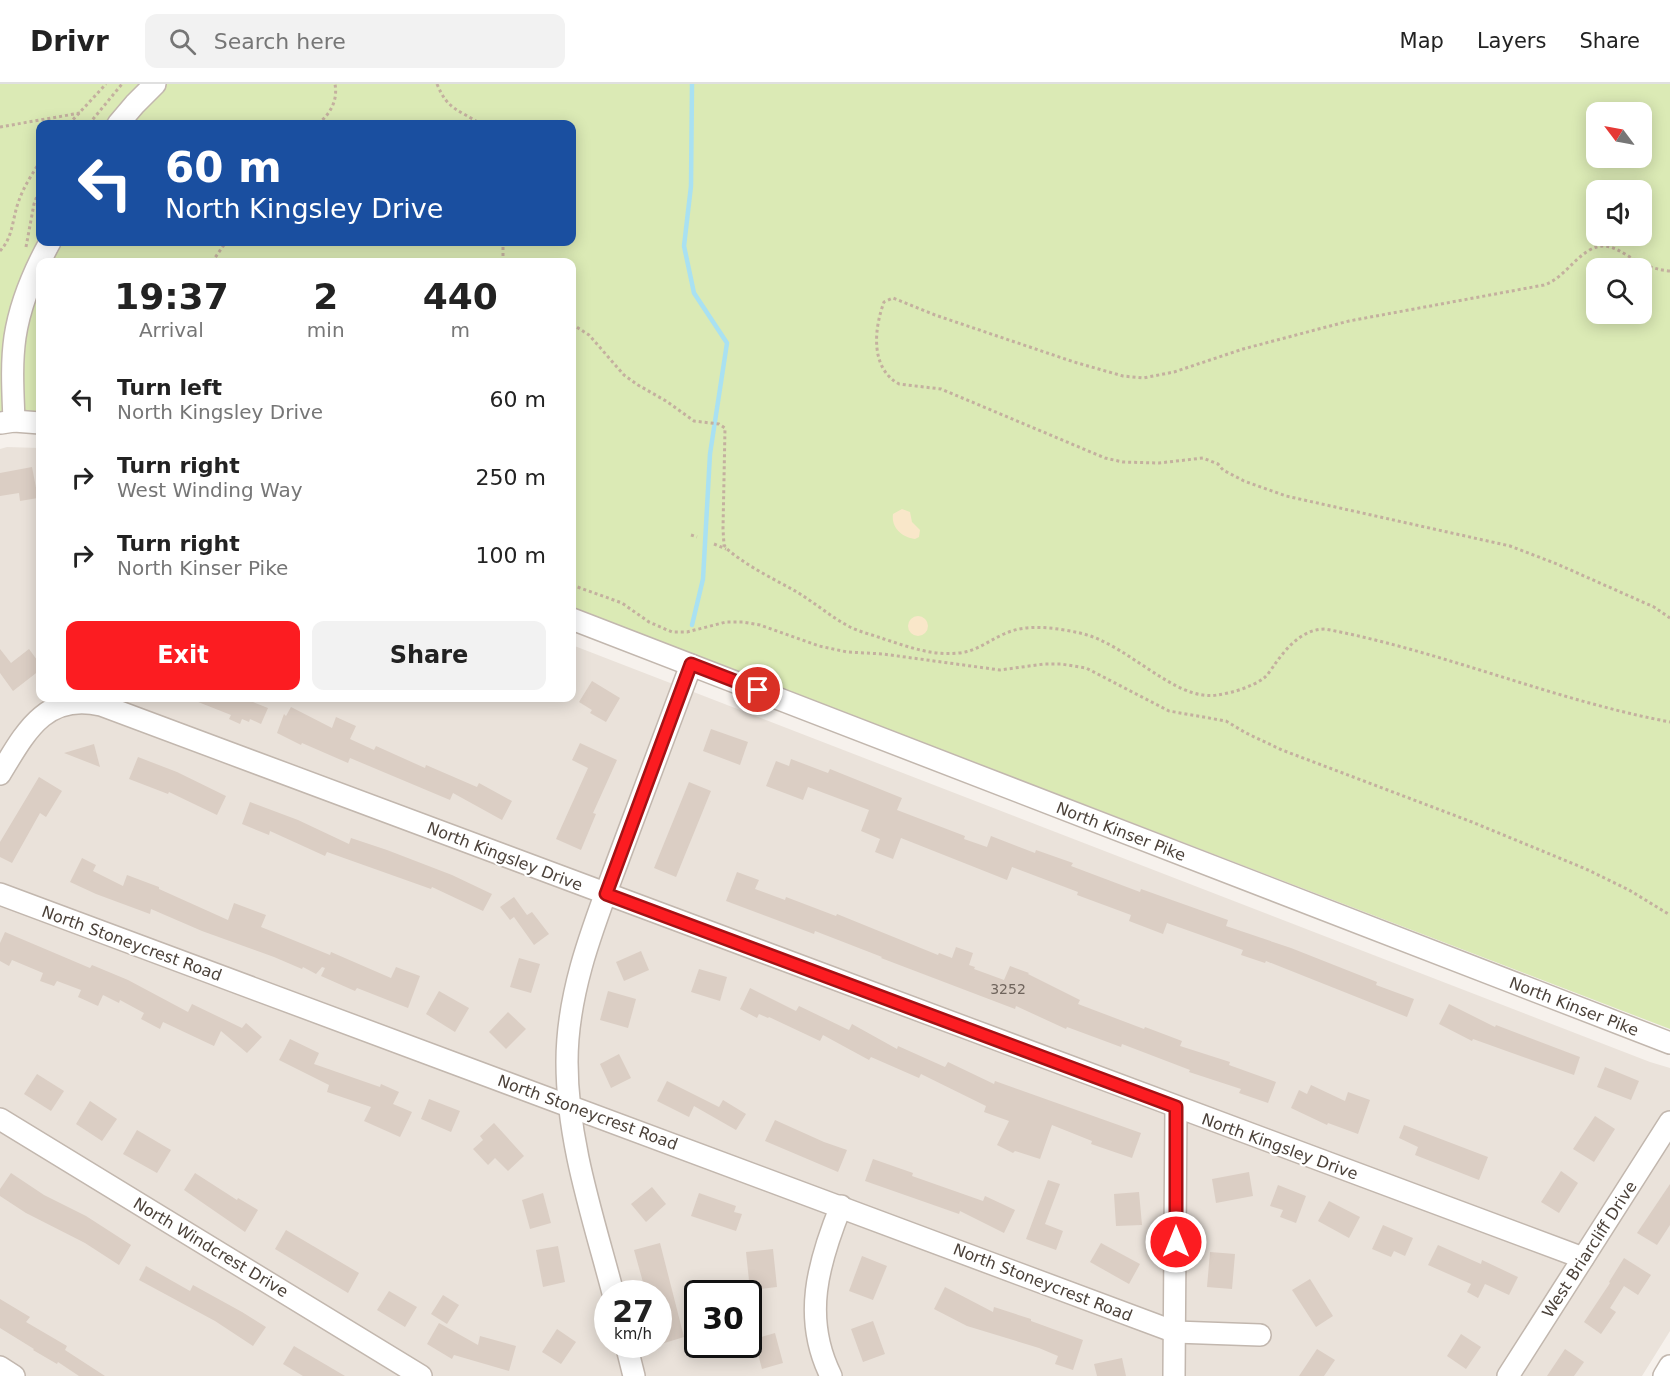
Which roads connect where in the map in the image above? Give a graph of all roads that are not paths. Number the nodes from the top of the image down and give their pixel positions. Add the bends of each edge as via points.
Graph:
1 (155, 84) edge
2 (121, 120) edge
3 (36, 270) edge
4 (7, 422) edge
5 (36, 423) edge
6 (576, 621) edge
7 (691, 664) junction
8 (0, 774) edge
9 (0, 894) edge
10 (606, 894) junction
11 (1670, 1043) edge
12 (569, 1106) junction
13 (1176, 1107) junction
14 (0, 1119) edge
15 (1670, 1122) edge
16 (841, 1206) junction
17 (1583, 1258) junction
18 (610, 1280) edge
19 (1175, 1332) junction
20 (1260, 1335) dead end
21 (630, 1358) edge
22 (1670, 1366) edge
23 (0, 1367) edge
24 (14, 1376) edge
25 (421, 1376) edge
26 (634, 1376) edge
27 (831, 1376) edge
28 (1173, 1376) edge
29 (1508, 1376) edge
30 (1664, 1376) edge

1 - 2 street
3 - 4 street via 15,337
4 - 5 street
6 - 7 street, North Kinser Pike
7 - 10 street
7 - 11 street, North Kinser Pike
8 - 10 street, North Kingsley Drive via 24,735 44,715 64,704 86,702
9 - 12 street, North Stoneycrest Road
10 - 12 street via 587,943 572,1009 567,1061
10 - 13 street, North Kingsley Drive
12 - 16 street, North Stoneycrest Road
12 - 18 street via 576,1152
13 - 17 street, North Kingsley Drive
13 - 19 street
14 - 25 street, North Windcrest Drive
15 - 17 street, West Briarcliff Drive
16 - 19 street, North Stoneycrest Road
16 - 27 street via 822,1256 816,1291 817,1328
17 - 29 street, West Briarcliff Drive
19 - 20 street, North Stoneycrest Road
19 - 28 street
21 - 26 street
22 - 30 street
23 - 24 street

